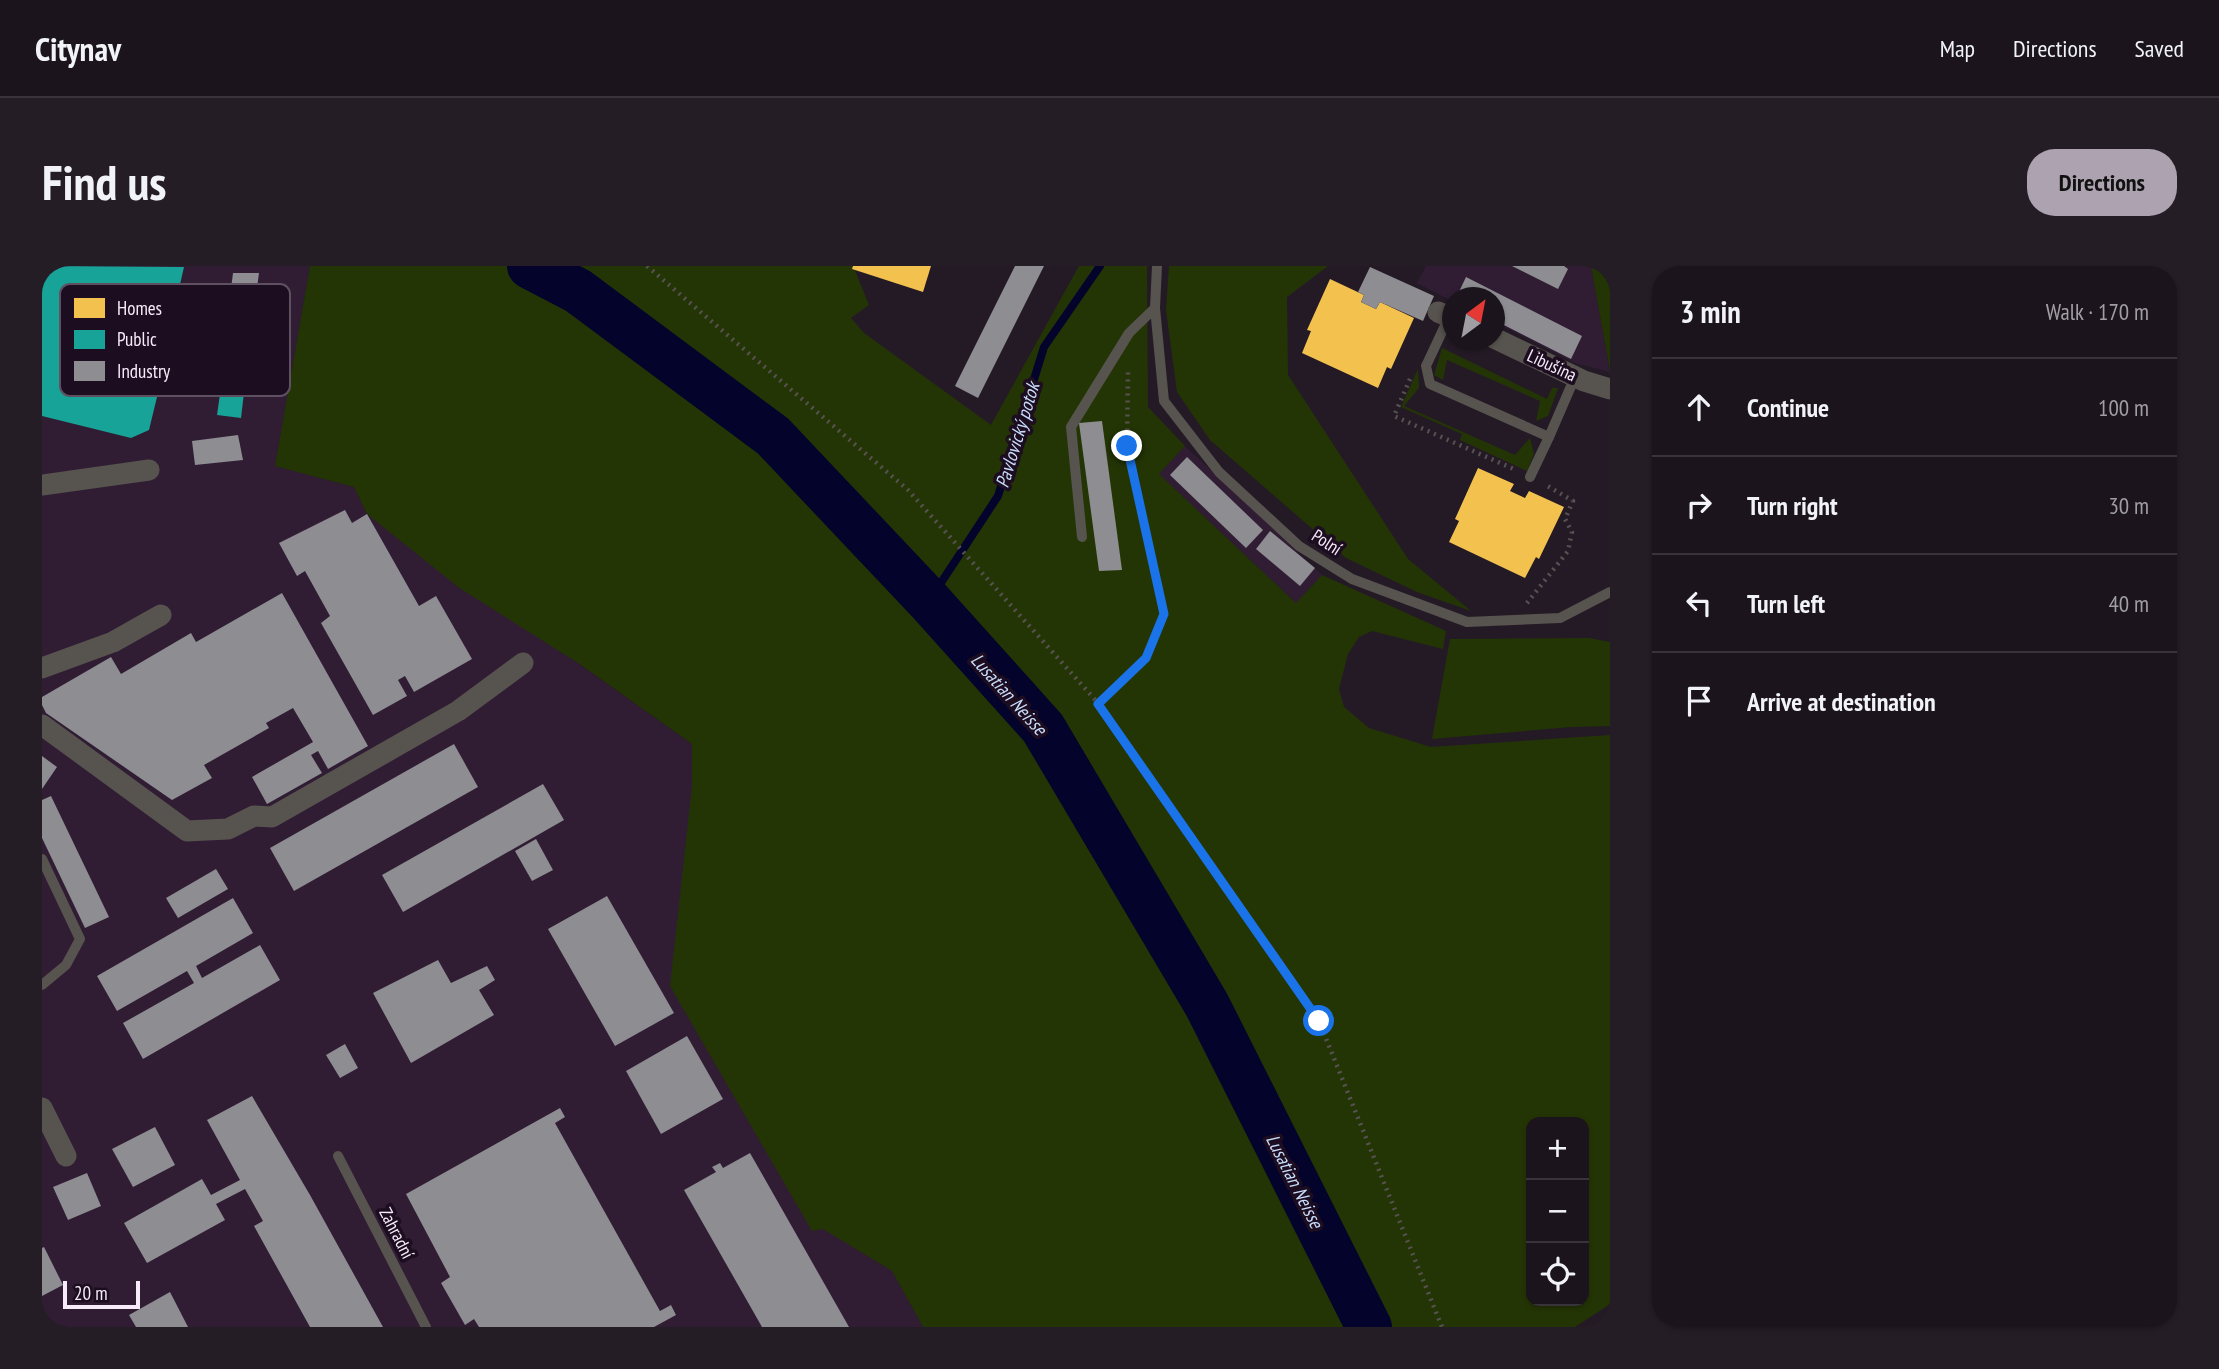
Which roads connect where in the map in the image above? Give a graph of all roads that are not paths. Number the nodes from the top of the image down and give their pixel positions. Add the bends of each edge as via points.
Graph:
1 (1157, 266) edge
2 (1155, 308) junction
3 (1442, 328) edge
4 (1505, 343) edge
5 (1575, 377) junction
6 (1610, 389) edge
7 (1549, 436) junction
8 (149, 470) dead end
9 (1534, 479) road end
10 (42, 485) edge
11 (1082, 537) dead end
12 (1610, 592) edge
13 (161, 615) dead end
14 (523, 663) dead end
15 (42, 668) edge
16 (42, 725) edge
17 (42, 859) edge
18 (42, 985) edge
19 (42, 1108) edge
20 (66, 1156) dead end
21 (338, 1156) dead end
22 (426, 1327) edge

1 - 2 lane, Polní
2 - 11 lane via 1129,333 1071,427
2 - 12 lane, Polní via 1164,401 1219,472 1299,546 1352,579 1467,622 1560,618
3 - 7 lane via 1426,366 1430,384
4 - 5 street, Libušina
5 - 6 street, Libušina
5 - 7 lane
7 - 9 lane
8 - 10 street
13 - 15 street via 113,642
14 - 16 street via 458,711 272,817 254,816 228,829 187,831
17 - 18 lane via 80,939 66,965
19 - 20 street
21 - 22 lane, Zahradní

